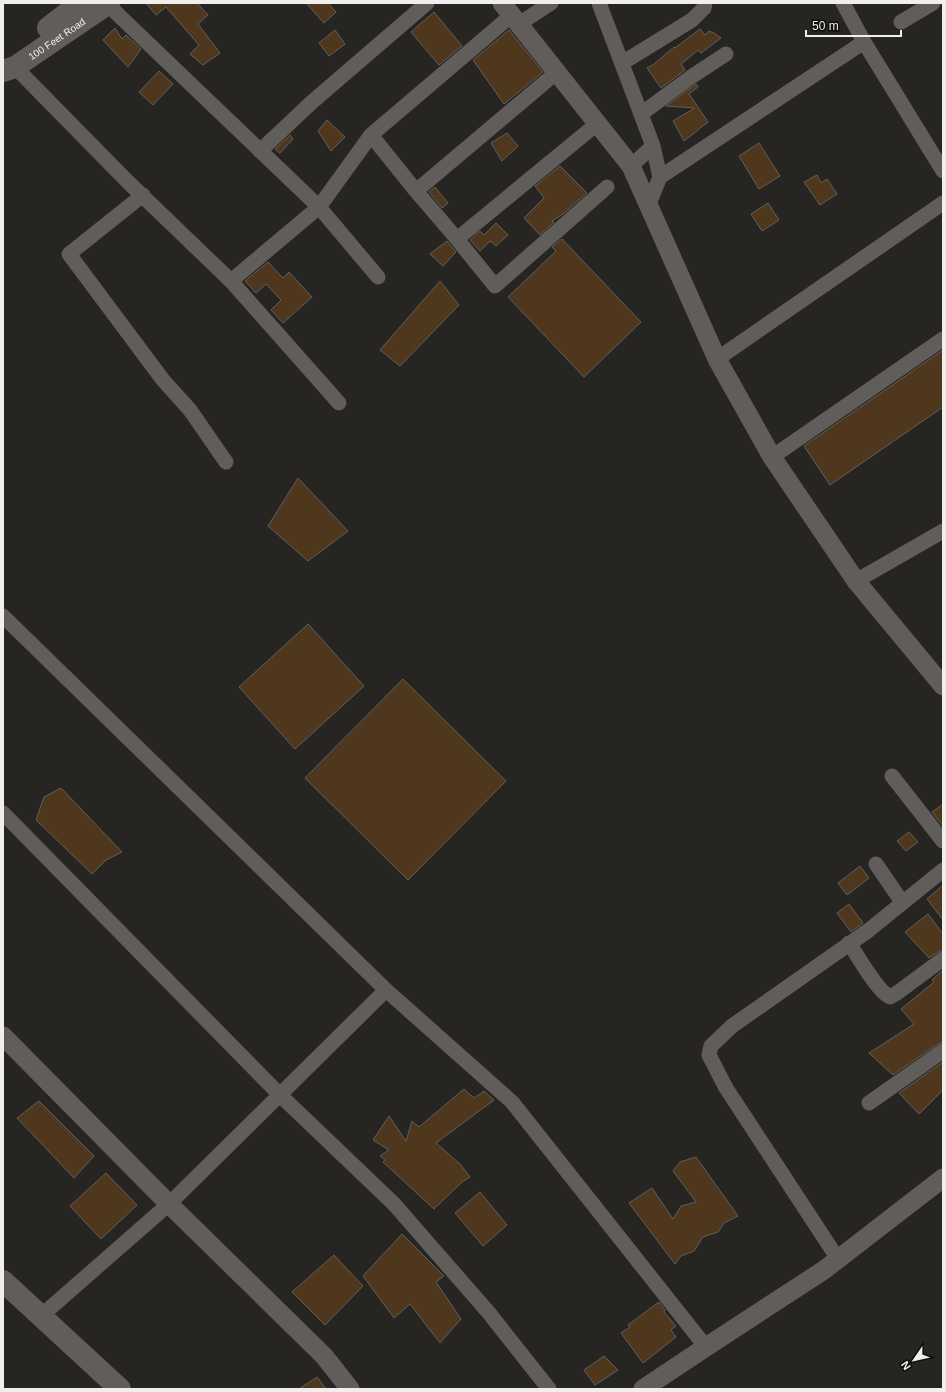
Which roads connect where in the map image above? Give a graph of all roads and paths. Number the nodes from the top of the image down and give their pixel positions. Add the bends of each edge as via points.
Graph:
1 (80, 3) edge
2 (107, 3) edge
3 (427, 3) edge
4 (551, 3) edge
5 (599, 3) edge
6 (704, 3) edge
7 (843, 3) edge
8 (933, 3) edge
9 (511, 14) edge
10 (901, 22) dead end
11 (864, 42) junction
12 (726, 54) dead end
13 (622, 63) junction
14 (7, 68) edge
15 (557, 72) junction
16 (641, 114) junction
17 (598, 123) junction
18 (371, 135) junction
19 (654, 146) junction
20 (260, 151) junction
21 (632, 166) junction
22 (943, 171) edge
23 (660, 177) junction
24 (607, 187) dead end
25 (416, 191) junction
26 (143, 195) junction
27 (943, 203) edge
28 (649, 204) junction
29 (319, 207) junction
30 (457, 239) junction
31 (378, 277) dead end
32 (231, 281) junction
33 (943, 339) edge
34 (717, 359) junction
35 (338, 403) dead end
36 (772, 458) junction
37 (226, 462) dead end
38 (943, 531) edge
39 (856, 581) junction
40 (3, 616) edge
41 (943, 686) edge
42 (892, 776) dead end
43 (3, 812) edge
44 (943, 842) edge
45 (876, 864) dead end
46 (943, 870) edge
47 (902, 902) junction
48 (849, 943) junction
49 (943, 959) edge
50 (386, 990) junction
51 (3, 1036) edge
52 (943, 1051) edge
53 (280, 1095) junction
54 (869, 1103) dead end
55 (943, 1178) edge
56 (168, 1204) junction
57 (838, 1259) junction
58 (3, 1281) edge
59 (41, 1316) junction
60 (706, 1347) junction
61 (120, 1389) edge
62 (350, 1389) edge
63 (549, 1389) edge
64 (643, 1389) edge

1 - 14 main road via 10,58
2 - 14 main road, 100 Feet Road
2 - 20 street
3 - 20 street via 312,102
4 - 9 street
5 - 13 street
6 - 13 street via 704,8 692,20
7 - 11 street
8 - 10 street
9 - 15 street
9 - 18 street
11 - 22 street
11 - 23 street
12 - 16 street
13 - 16 street
14 - 26 street
15 - 17 street
15 - 25 street
16 - 19 street
17 - 21 street
17 - 30 street
18 - 25 street
18 - 29 street
19 - 21 street
19 - 23 street
20 - 29 street
21 - 28 street
23 - 28 street
24 - 30 street via 494,286
25 - 30 street
26 - 32 street
26 - 37 street via 69,254 163,380 190,410
27 - 34 street
28 - 34 street
29 - 31 street
29 - 32 street
32 - 35 street
33 - 36 street
34 - 36 street
36 - 39 street
38 - 39 street
39 - 41 street
40 - 50 street
42 - 44 street
43 - 53 street
45 - 47 street
46 - 47 street
47 - 48 street
48 - 49 street via 879,987 890,997
48 - 57 street via 732,1026 711,1046 709,1055 726,1088
50 - 53 street
50 - 60 street via 512,1102
51 - 56 street
52 - 54 street
53 - 56 street
53 - 63 street via 394,1204 489,1313
55 - 57 street
56 - 59 street
56 - 62 street via 324,1356
57 - 60 street
58 - 59 main road
59 - 61 main road
60 - 64 street

